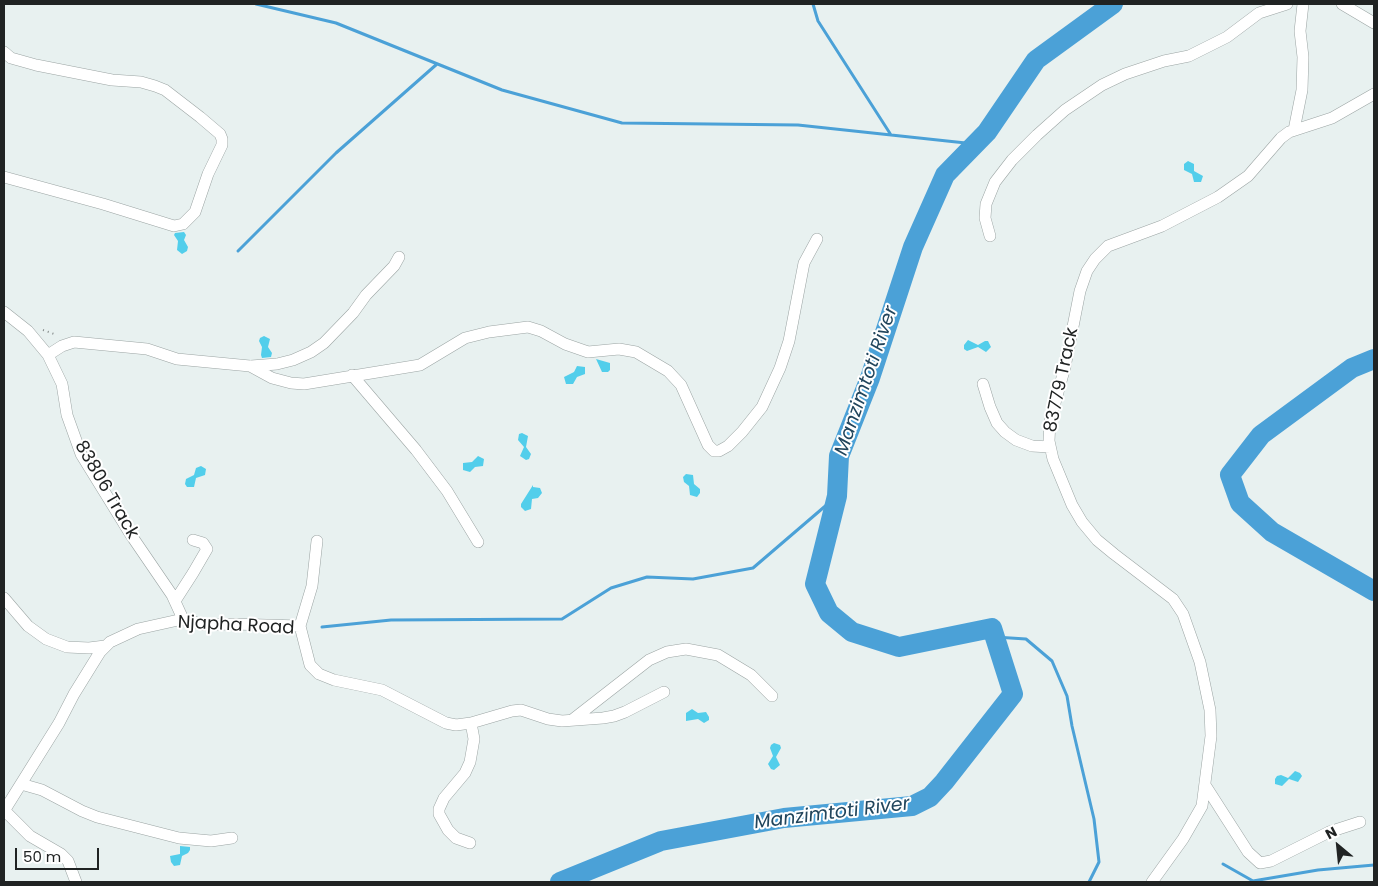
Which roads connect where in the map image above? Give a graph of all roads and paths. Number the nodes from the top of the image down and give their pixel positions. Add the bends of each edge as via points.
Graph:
1 (1288, 4) edge
2 (1303, 4) edge
3 (1342, 4) edge
4 (1374, 23) edge
5 (4, 52) edge
6 (1374, 94) edge
7 (1294, 130) junction
8 (4, 177) edge
9 (990, 236) dead end
10 (817, 239) dead end
11 (398, 257) dead end
12 (4, 312) edge
13 (38, 328) dead end
14 (74, 342) junction
15 (48, 355) junction
16 (250, 366) junction
17 (352, 375) junction
18 (983, 384) dead end
19 (1050, 447) junction
20 (193, 540) dead end
21 (317, 541) dead end
22 (478, 542) dead end
23 (4, 598) edge
24 (175, 601) junction
25 (183, 620) junction
26 (300, 626) junction
27 (106, 646) junction
28 (664, 692) dead end
29 (772, 696) dead end
30 (572, 720) junction
31 (471, 723) junction
32 (21, 784) junction
33 (1205, 785) junction
34 (4, 810) edge
35 (1360, 822) dead end
36 (232, 838) dead end
37 (470, 844) dead end
38 (76, 882) edge
39 (1152, 882) edge

1 - 9 street via 1260,13 1227,37 1189,56 1125,74 1066,110 1012,160 996,182 986,204 985,218
2 - 7 street via 1300,31 1302,90
3 - 4 street
5 - 8 street via 11,58 36,65 165,90 220,134 222,145 195,212 183,224 174,226
6 - 7 street, 83779 Track via 1332,118
7 - 19 street, 83779 Track via 1281,138 1248,176 1218,197 1162,226 1108,246 1095,259 1080,291 1050,421
10 - 17 street via 804,263 789,341 762,407 742,432 719,451 708,445 681,385 668,371 636,352 619,349 588,352 528,327 465,338 420,365
11 - 16 street via 353,314 324,343 293,360
12 - 15 street, 83806 Track via 28,330
13 - 14 path
14 - 15 street
14 - 16 street via 147,349 177,359
15 - 24 street, 83806 Track via 62,384 67,415 81,454
16 - 17 street via 272,378 291,383 304,384
17 - 22 street via 447,491
18 - 19 street via 997,424 1005,432 1032,446
19 - 33 street, 83779 Track via 1060,479 1082,522 1097,540 1173,599 1183,614 1200,662 1210,710 1211,736
20 - 24 street via 207,548
21 - 26 street via 312,586
23 - 27 street via 28,626 46,639 67,647
24 - 25 street, 83806 Track
25 - 26 street, Njapha Road via 205,625
25 - 27 street, Njapha Road via 138,629
26 - 31 street, Njapha Road via 310,665 319,674 382,690 446,723
27 - 32 street, Njapha Road
28 - 30 street, Njapha Road via 614,716
29 - 30 street via 750,675 718,655 686,649 667,652 649,660
30 - 31 street, Njapha Road via 548,719 512,710
31 - 37 street via 474,740 470,762 439,809 448,830
32 - 34 street, Njapha Road
32 - 36 street via 42,790 97,817 179,838 205,841
33 - 35 street via 1248,852 1260,862 1271,861 1329,832
33 - 39 street, 83779 Track via 1202,806
34 - 38 street via 30,836 64,857

